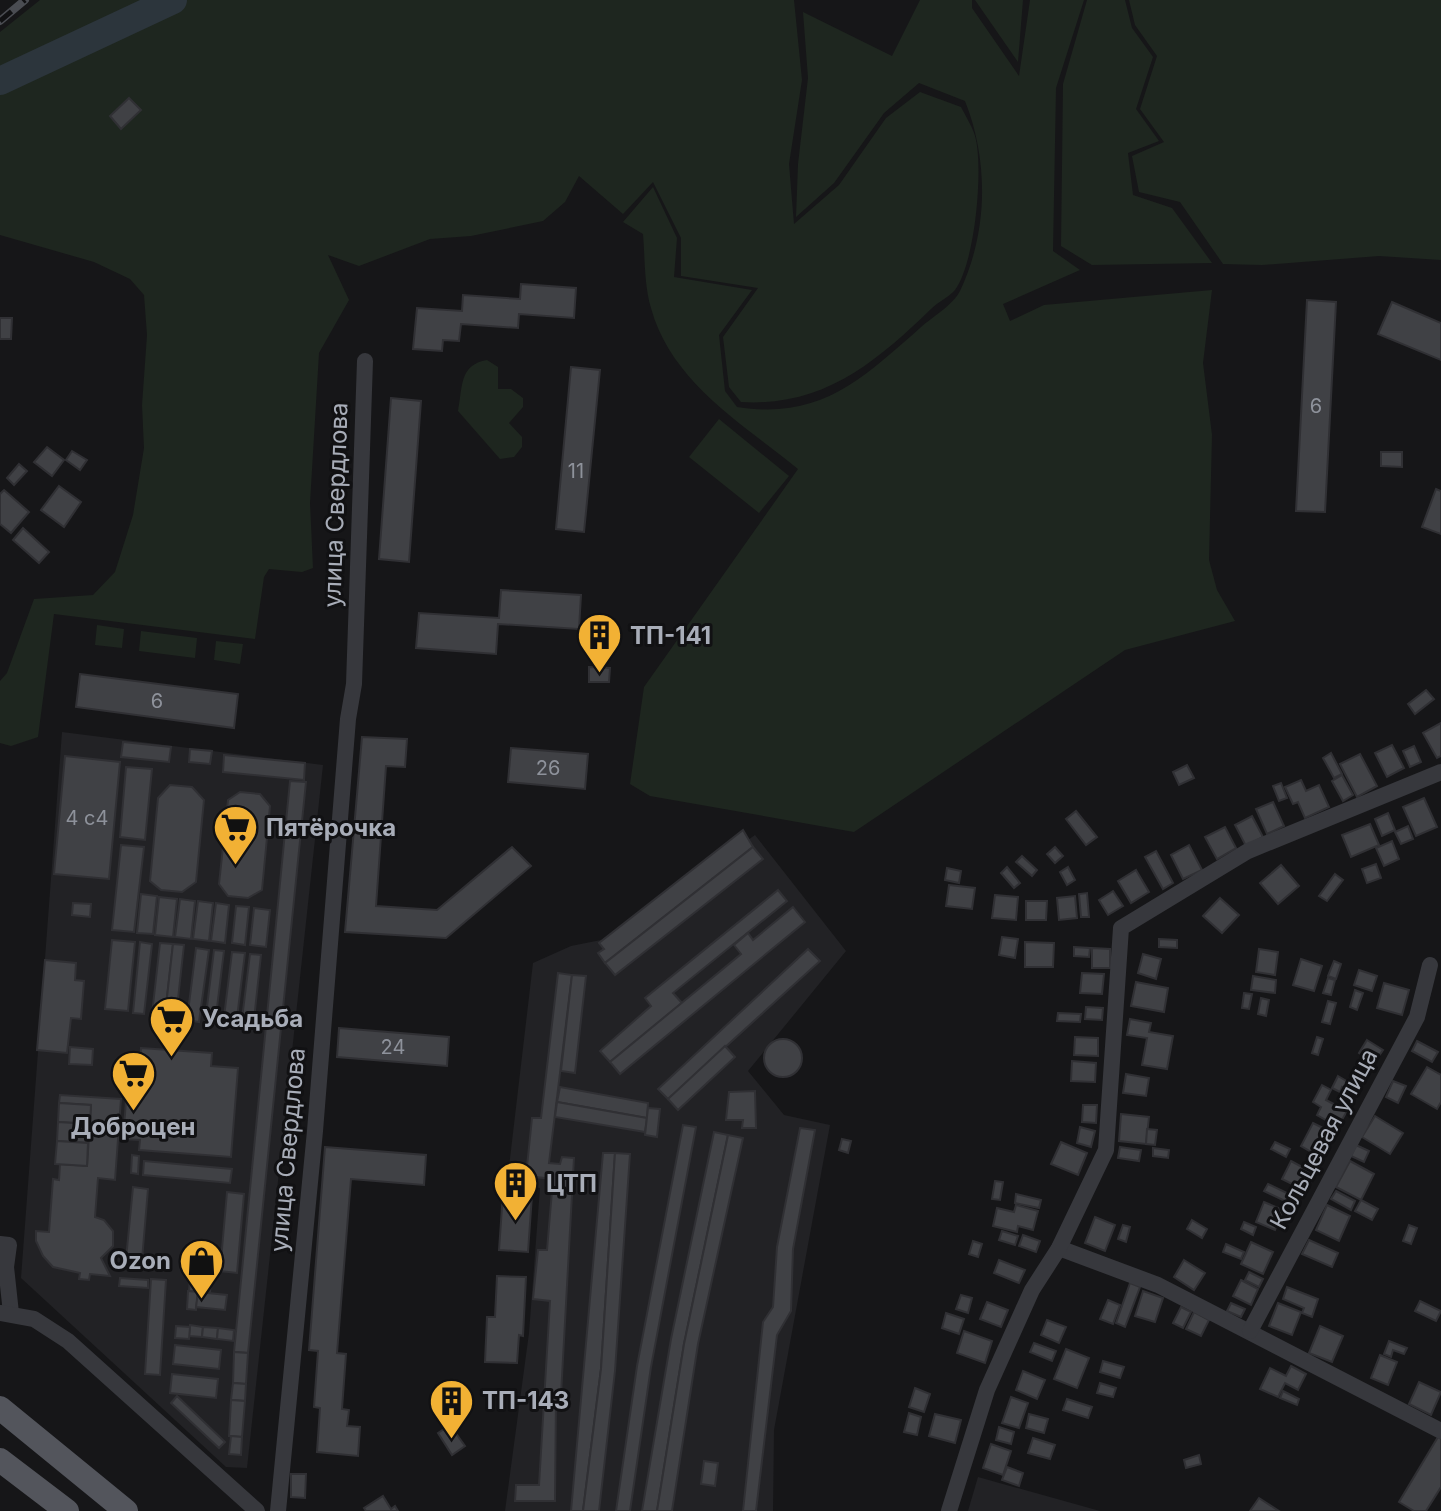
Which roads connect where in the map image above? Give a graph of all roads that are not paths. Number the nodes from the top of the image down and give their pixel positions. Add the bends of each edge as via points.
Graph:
1 (365, 361) dead end
2 (1441, 772) edge
3 (1430, 965) dead end
4 (0, 1244) edge
5 (1059, 1248) junction
6 (5, 1313) edge
7 (1250, 1331) junction
8 (5, 1422) edge
9 (1441, 1431) edge
10 (0, 1460) edge
11 (67, 1511) edge
12 (126, 1511) edge
13 (257, 1511) edge
14 (278, 1511) edge
15 (949, 1511) edge

1 - 14 street, улица Свердлова via 354,684
2 - 5 street via 1248,851 1121,928 1106,1150
3 - 7 street, Кольцевая улица via 1417,1017
4 - 6 street via 9,1245
5 - 7 street via 1158,1285
5 - 15 street via 1032,1290 987,1390
6 - 13 street via 34,1319 68,1341
7 - 9 street
8 - 12 main road
10 - 11 main road

